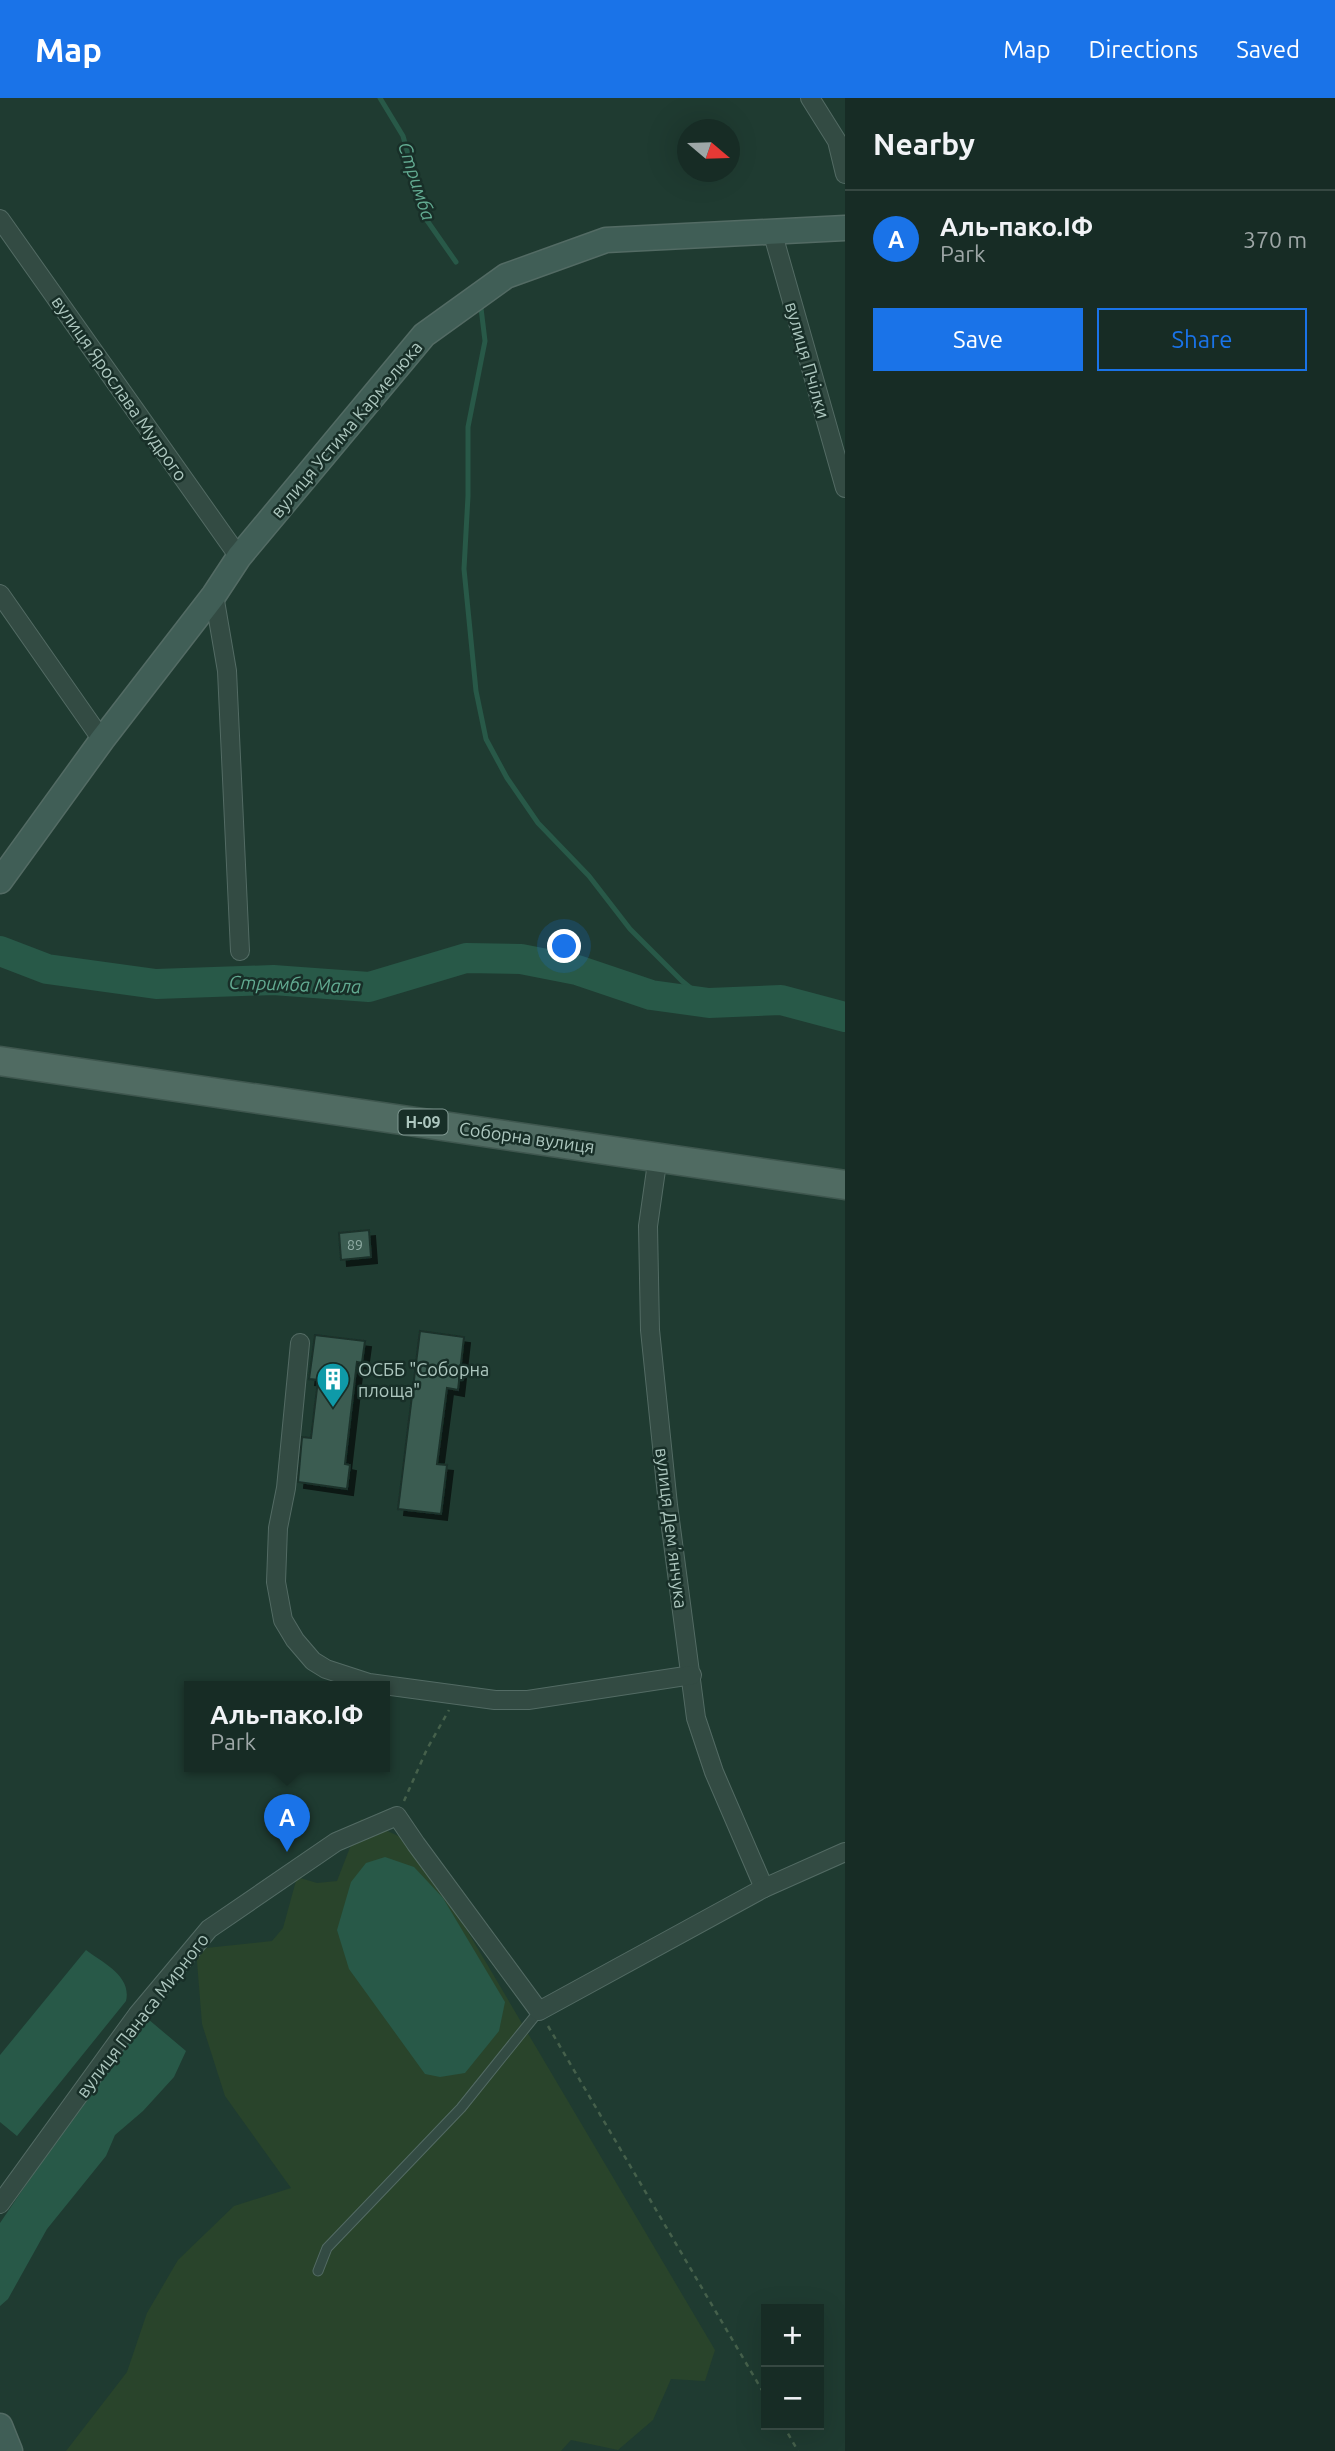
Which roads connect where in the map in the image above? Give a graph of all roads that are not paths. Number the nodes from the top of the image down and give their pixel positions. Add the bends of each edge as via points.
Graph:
1 (810, 98) edge
2 (845, 174) edge
3 (0, 219) edge
4 (845, 228) edge
5 (772, 231) junction
6 (845, 488) edge
7 (239, 557) junction
8 (0, 594) edge
9 (214, 595) junction
10 (103, 740) junction
11 (0, 881) edge
12 (240, 951) dead end
13 (0, 1061) edge
14 (658, 1156) junction
15 (845, 1185) edge
16 (300, 1343) dead end
17 (692, 1675) junction
18 (363, 1681) edge
19 (390, 1686) edge
20 (845, 1852) edge
21 (764, 1888) junction
22 (540, 2011) junction
23 (0, 2204) edge
24 (318, 2272) dead end
25 (0, 2426) edge
26 (10, 2451) edge

1 - 2 street via 837,141
3 - 7 street, вулиця Ярослава Мудрого
4 - 5 street, вулиця Устима Кармелюка
5 - 6 street, вулиця Пчілки
5 - 7 street, вулиця Устима Кармелюка via 606,240 506,276 424,335
7 - 9 street, вулиця Устима Кармелюка
8 - 10 street
9 - 10 street, вулиця Устима Кармелюка
9 - 12 street via 227,671
10 - 11 street, вулиця Устима Кармелюка
13 - 14 main road, Соборна вулиця / Н-09
14 - 15 main road, Соборна вулиця / Н-09
14 - 17 street, вулиця Демʼянчука via 648,1226 650,1330
16 - 18 street via 278,1528 276,1582 283,1620 313,1661
17 - 19 street via 528,1700
17 - 21 street, вулиця Демʼянчука via 696,1718 714,1772
20 - 21 street
21 - 22 street
22 - 23 street, вулиця Панаса Мирного via 397,1816 336,1842 209,1929 137,2015
22 - 24 lane via 461,2108 327,2248
25 - 26 street

